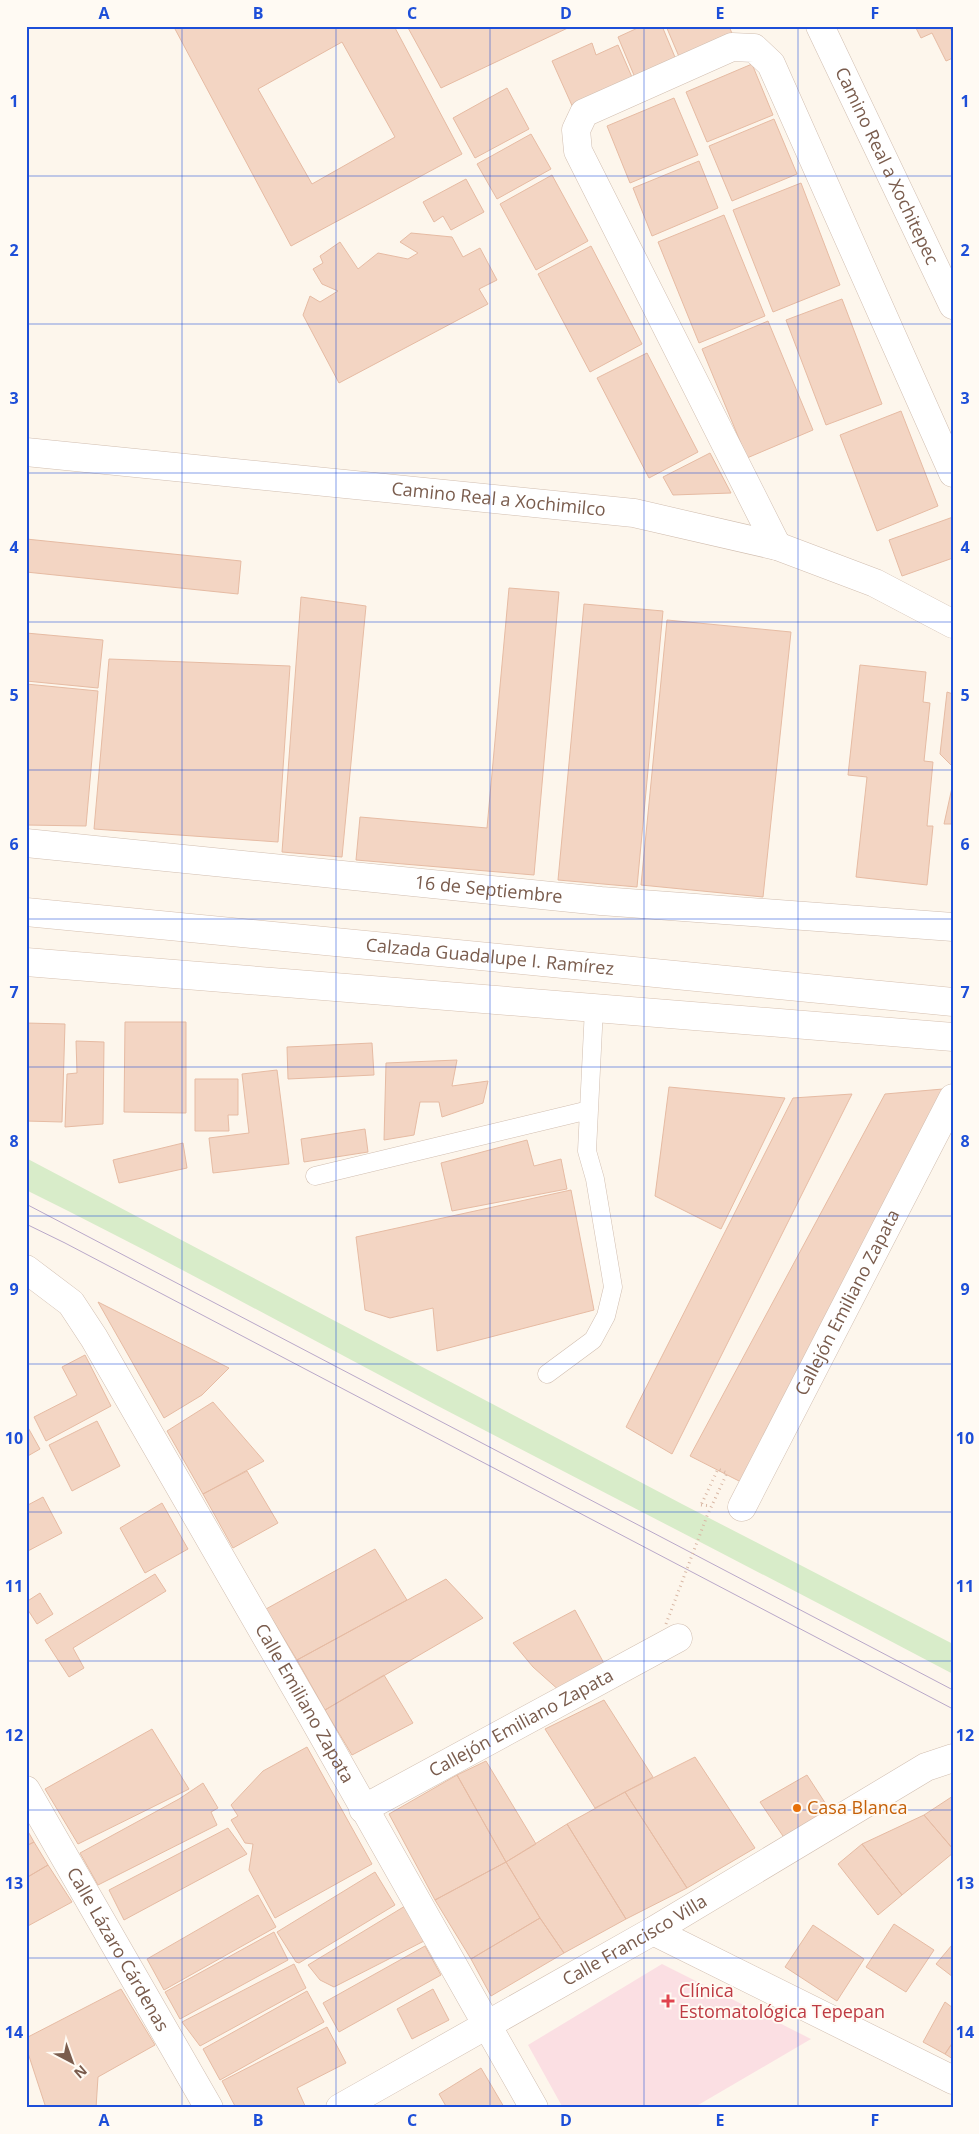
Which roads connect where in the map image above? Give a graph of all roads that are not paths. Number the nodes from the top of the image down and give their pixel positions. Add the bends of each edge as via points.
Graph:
1 (820, 26) edge
2 (953, 305) edge
3 (26, 452) edge
4 (953, 473) edge
5 (777, 546) junction
6 (953, 624) edge
7 (26, 843) edge
8 (26, 912) edge
9 (953, 928) edge
10 (26, 962) edge
11 (953, 1002) edge
12 (594, 1008) junction
13 (953, 1037) edge
14 (953, 1098) edge
15 (589, 1110) junction
16 (315, 1176) dead end
17 (26, 1269) edge
18 (547, 1374) dead end
19 (742, 1507) dead end
20 (672, 1631) road end
21 (953, 1758) edge
22 (26, 1790) edge
23 (363, 1809) junction
24 (653, 1931) junction
25 (486, 2024) junction
26 (953, 2080) edge
27 (209, 2108) edge
28 (340, 2108) edge
29 (534, 2108) edge

1 - 2 street, Camino Real a Xochitepec
3 - 5 street, Camino Real a Xochimilco via 634,513
4 - 5 street via 770,64 754,48 732,47 584,112 576,130 578,151
5 - 6 street, Camino Real a Xochimilco via 875,583
7 - 9 street, 16 de Septiembre via 601,901
8 - 11 street, Calzada Guadalupe I. Ramírez
10 - 12 street
12 - 13 street
12 - 15 lane
14 - 19 street, Callejón Emiliano Zapata
15 - 16 lane
15 - 18 lane via 587,1152 595,1180 613,1287 606,1316 593,1340
17 - 23 street, Calle Emiliano Zapata via 71,1303 100,1347
20 - 23 street, Callejón Emiliano Zapata
21 - 24 street, Calle Francisco Villa via 926,1767
22 - 27 street, Calle Lázaro Cárdenas
23 - 25 street, Calle Emiliano Zapata
24 - 25 street, Calle Francisco Villa
24 - 26 street
25 - 28 street, Calle Francisco Villa
25 - 29 street, Calle Emiliano Zapata

